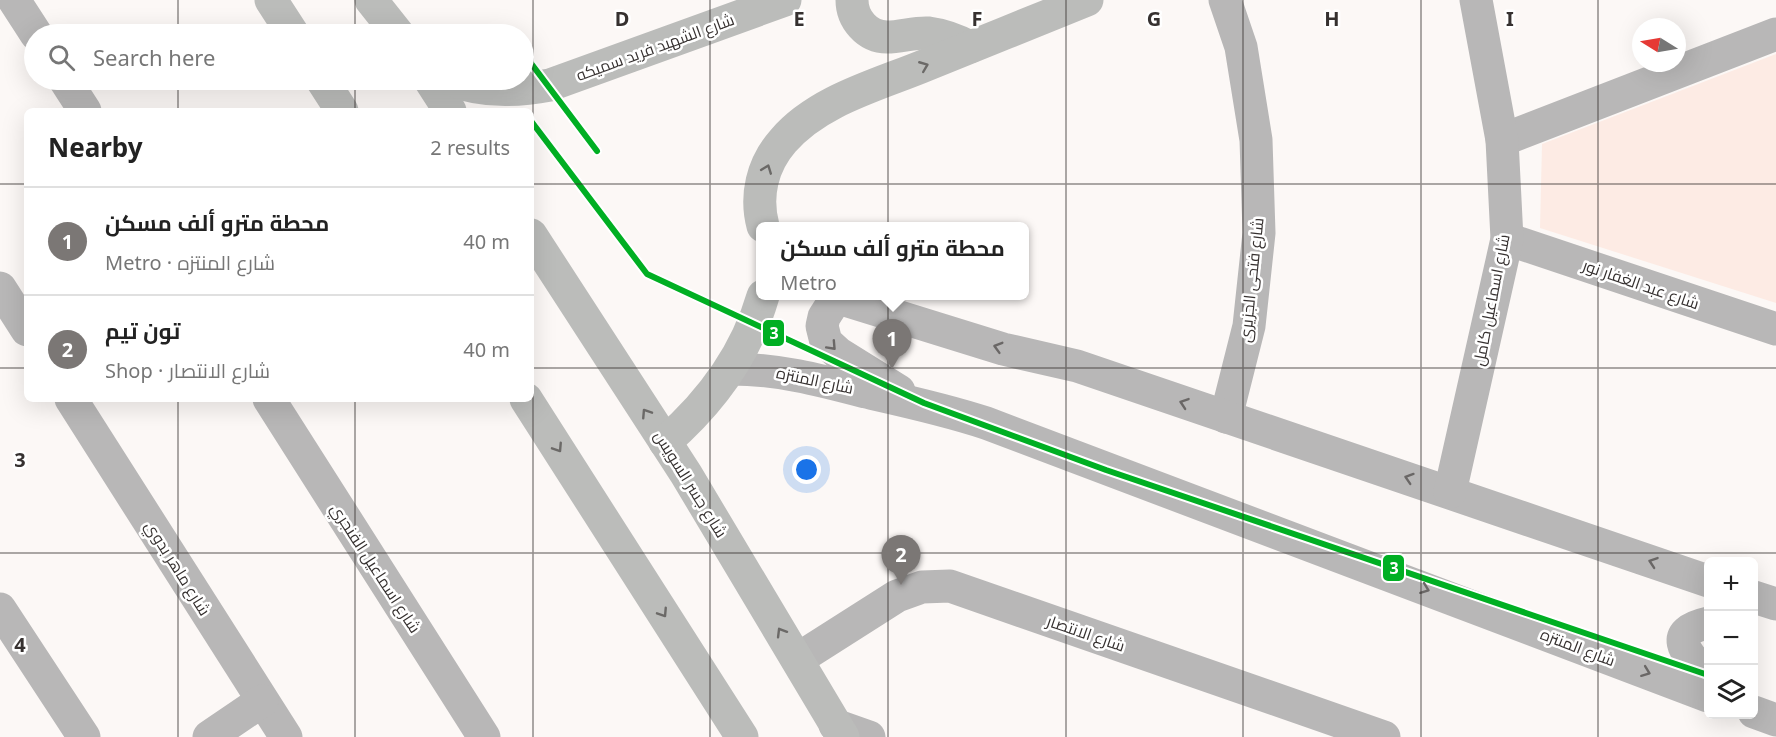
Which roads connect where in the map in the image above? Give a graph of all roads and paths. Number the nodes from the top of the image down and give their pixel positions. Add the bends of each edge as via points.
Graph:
1 (14, 0) edge
2 (271, 0) edge
3 (371, 0) edge
4 (786, 0) edge
5 (852, 0) edge
6 (1087, 0) edge
7 (1225, 0) edge
8 (1476, 0) edge
9 (30, 24) edge
10 (287, 24) edge
11 (390, 24) edge
12 (1776, 34) edge
13 (970, 47) junction
14 (534, 88) edge
15 (71, 90) edge
16 (328, 90) edge
17 (436, 90) edge
18 (83, 108) edge
19 (340, 108) edge
20 (448, 108) edge
21 (1502, 140) junction
22 (763, 222) edge
23 (1507, 239) junction
24 (534, 240) edge
25 (3, 299) edge
26 (761, 300) edge
27 (834, 300) edge
28 (846, 300) edge
29 (24, 326) edge
30 (1776, 329) edge
31 (731, 369) junction
32 (73, 402) edge
33 (270, 402) edge
34 (528, 402) edge
35 (918, 404) junction
36 (1226, 417) junction
37 (665, 442) junction
38 (1450, 492) junction
39 (1704, 580) edge
40 (1758, 599) edge
41 (1776, 606) edge
42 (0, 609) edge
43 (1758, 612) edge
44 (1704, 624) edge
45 (798, 659) junction
46 (1704, 673) edge
47 (1704, 694) edge
48 (262, 700) junction
49 (839, 731) edge
50 (84, 737) edge
51 (209, 737) edge
52 (285, 737) edge
53 (484, 737) edge
54 (742, 737) edge
55 (869, 737) edge
56 (1384, 737) edge

1 - 9 street
2 - 10 main road
3 - 11 main road
4 - 14 main road, شارع الشهيد فريد سميكه
5 - 13 main road via 861,26 877,36 928,33
6 - 13 main road
7 - 36 street, شارع فتحى الجزيرى via 1241,47 1256,140 1259,233 1249,326
8 - 21 street, شارع اسماعيل كامل
12 - 21 street
22 -> 13 main road via 760,198 766,167 796,129 857,92
15 - 18 street
16 - 19 main road
17 - 20 main road
21 - 23 street, شارع اسماعيل كامل
23 - 30 street, شارع عبد الغفار نور
23 - 38 street, شارع اسماعيل كامل
37 -> 24 main road, شارع جسر السويس
25 - 29 street
26 - 31 main road
27 -> 35 street via 822,326 826,342
36 -> 28 street via 1077,366 1003,349
31 - 35 street, شارع المنتزه via 803,375
31 - 37 main road via 690,421
32 - 48 street, شارع ماهر بدوي
33 - 53 street, شارع اسماعيل الفنجري
34 -> 54 main road
35 -> 47 street, شارع المنتزه via 986,423
38 -> 36 street
45 -> 37 main road, شارع جسر السويس
39 -> 38 street
40 - 41 street
41 - 43 street
42 - 50 street
44 - 46 street via 1689,630 1683,642 1687,654
45 - 49 main road, شارع جسر السويس
45 - 56 street, شارع الانتصار via 897,596 922,587 950,586
48 - 51 street
48 - 52 street, شارع ماهر بدوي
49 - 55 street

